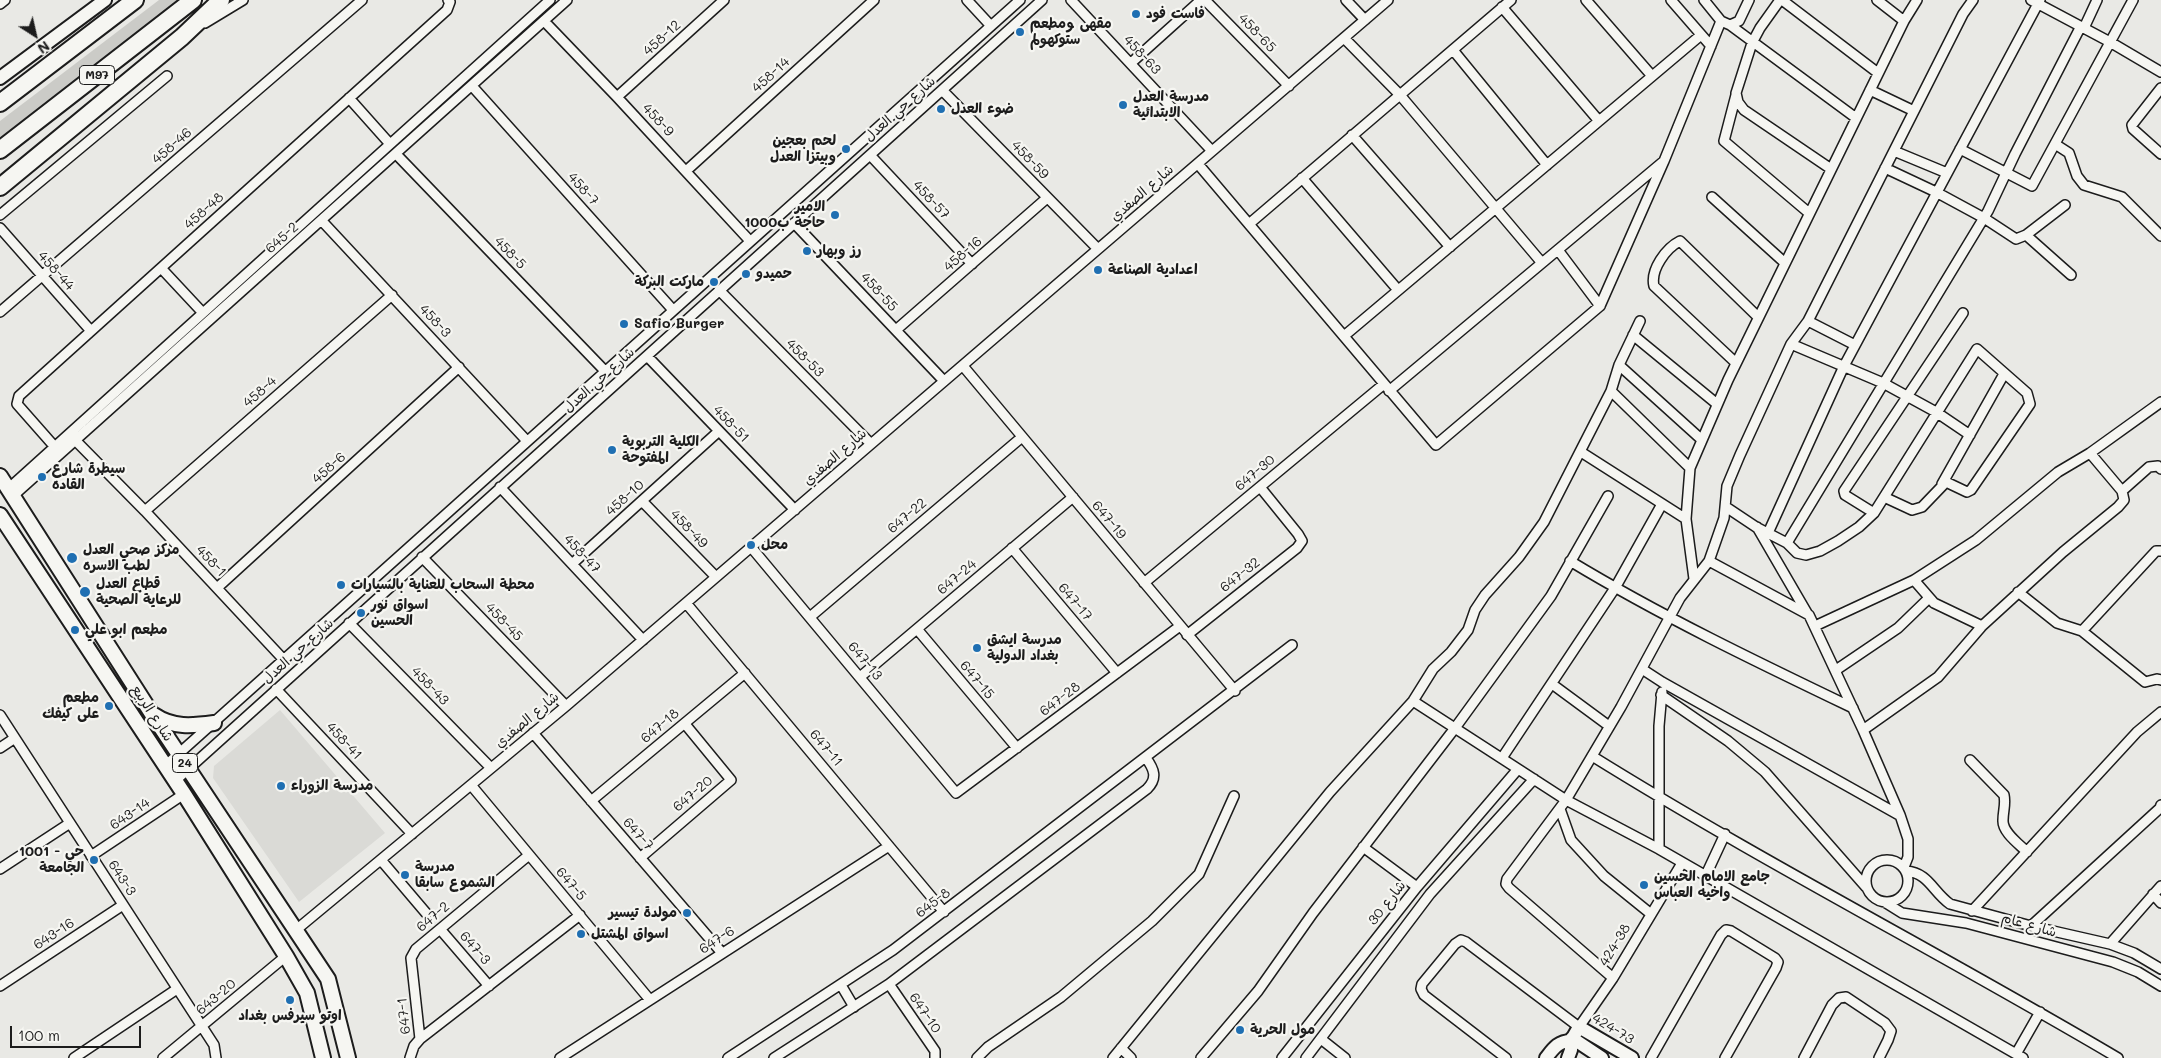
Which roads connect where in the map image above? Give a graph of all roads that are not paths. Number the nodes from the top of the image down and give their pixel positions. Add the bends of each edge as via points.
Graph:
1 (5, 0) edge
2 (105, 0) edge
3 (135, 0) edge
4 (193, 0) edge
5 (221, 0) edge
6 (243, 0) edge
7 (362, 0) edge
8 (448, 0) edge
9 (550, 0) edge
10 (567, 0) edge
11 (724, 0) edge
12 (874, 0) edge
13 (967, 0) edge
14 (1020, 0) edge
15 (1042, 0) edge
16 (1072, 0) edge
17 (1203, 0) edge
18 (1346, 0) edge
19 (1388, 0) edge
20 (1511, 0) edge
21 (1586, 0) edge
22 (1671, 0) edge
23 (1704, 0) edge
24 (1749, 0) edge
25 (1781, 0) edge
26 (1877, 0) edge
27 (1917, 0) edge
28 (1973, 0) edge
29 (2097, 0) edge
30 (2133, 0) edge
31 (2036, 1) edge
32 (0, 4) edge
33 (1502, 7) junction
34 (1365, 20) junction
35 (544, 21) junction
36 (1721, 21) junction
37 (1904, 21) junction
38 (1730, 25) junction
39 (991, 26) junction
40 (2083, 27) junction
41 (1701, 35) junction
42 (182, 36) junction
43 (1344, 38) junction
44 (503, 42) junction
45 (2110, 42) junction
46 (1752, 43) junction
47 (1711, 46) junction
48 (1453, 50) junction
49 (511, 51) junction
50 (1131, 64) junction
51 (2161, 72) edge
52 (1878, 73) junction
53 (167, 76) dead end
54 (1652, 76) junction
55 (0, 78) edge
56 (472, 86) junction
57 (1289, 86) junction
58 (942, 90) junction
59 (1870, 90) junction
60 (2160, 92) edge
61 (1736, 93) junction
62 (1400, 95) junction
63 (617, 96) junction
64 (349, 98) junction
65 (0, 103) edge
66 (1914, 112) junction
67 (1856, 118) junction
68 (1599, 121) junction
69 (1352, 135) junction
70 (390, 144) junction
71 (2055, 144) junction
72 (1960, 149) junction
73 (0, 150) edge
74 (1212, 151) junction
75 (1894, 151) junction
76 (396, 154) junction
77 (2161, 154) edge
78 (870, 155) junction
79 (1664, 161) junction
80 (1198, 164) junction
81 (1547, 165) junction
82 (1884, 168) junction
83 (1831, 169) junction
84 (686, 171) junction
85 (829, 171) junction
86 (2006, 172) junction
87 (1947, 173) junction
88 (1302, 178) junction
89 (839, 182) junction
90 (0, 187) edge
91 (1936, 192) junction
92 (1712, 197) dead end
93 (1047, 198) junction
94 (2065, 205) dead end
95 (1497, 207) junction
96 (1809, 213) junction
97 (0, 215) edge
98 (1984, 218) junction
99 (322, 220) junction
100 (794, 223) junction
101 (1249, 224) junction
102 (0, 228) edge
103 (2026, 235) junction
104 (2161, 236) edge
105 (750, 240) junction
106 (1450, 247) junction
107 (1098, 249) junction
108 (1558, 250) junction
109 (1542, 262) junction
110 (1785, 263) junction
111 (972, 264) junction
112 (161, 268) junction
113 (2071, 275) dead end
114 (42, 276) junction
115 (720, 290) junction
116 (1398, 290) junction
117 (392, 295) junction
118 (1600, 306) junction
119 (673, 310) junction
120 (0, 312) edge
121 (203, 313) junction
122 (1963, 313) dead end
123 (1758, 317) junction
124 (1640, 320) dead end
125 (1808, 320) junction
126 (896, 330) junction
127 (91, 331) junction
128 (1344, 336) junction
129 (1633, 336) junction
130 (1791, 344) junction
131 (1855, 345) junction
132 (647, 356) junction
133 (1736, 363) junction
134 (1620, 365) junction
135 (963, 366) junction
136 (1844, 366) junction
137 (459, 367) junction
138 (605, 371) junction
139 (2004, 374) junction
140 (944, 381) junction
141 (1883, 383) junction
142 (1387, 387) junction
143 (1611, 391) junction
144 (1907, 396) junction
145 (2161, 402) edge
146 (1717, 404) junction
147 (1936, 412) junction
148 (719, 431) junction
149 (1970, 435) junction
150 (1022, 436) junction
151 (75, 440) junction
152 (1702, 440) junction
153 (527, 441) junction
154 (871, 444) junction
155 (54, 446) junction
156 (1581, 452) junction
157 (2090, 453) junction
158 (1690, 468) junction
159 (2161, 469) edge
160 (0, 476) edge
161 (1942, 484) junction
162 (500, 487) junction
163 (1260, 487) junction
164 (2122, 491) junction
165 (10, 492) junction
166 (1608, 496) dead end
167 (1072, 497) junction
168 (1884, 497) junction
169 (642, 501) junction
170 (1662, 504) junction
171 (1726, 507) junction
172 (795, 510) junction
173 (146, 511) junction
174 (1874, 513) junction
175 (0, 515) edge
176 (1686, 519) junction
177 (1756, 527) junction
178 (1768, 533) junction
179 (1786, 543) junction
180 (752, 547) junction
181 (1012, 548) junction
182 (2161, 551) edge
183 (422, 557) junction
184 (1570, 561) junction
185 (1709, 561) junction
186 (572, 564) junction
187 (380, 573) junction
188 (716, 577) junction
189 (1694, 578) junction
190 (1914, 580) junction
191 (1144, 583) junction
192 (391, 585) junction
193 (217, 588) junction
194 (1614, 588) junction
195 (2018, 592) junction
196 (1929, 598) junction
197 (686, 603) junction
198 (1809, 615) junction
199 (810, 617) junction
200 (1669, 617) junction
201 (349, 623) junction
202 (1180, 626) junction
203 (1815, 626) junction
204 (1982, 626) junction
205 (917, 629) junction
206 (2082, 630) junction
207 (1187, 635) junction
208 (643, 640) junction
209 (1292, 645) dead end
210 (284, 660) junction
211 (1642, 669) junction
212 (272, 670) junction
213 (1836, 670) junction
214 (745, 673) junction
215 (1117, 673) junction
216 (860, 677) junction
217 (2161, 680) edge
218 (284, 682) junction
219 (1662, 682) junction
220 (1552, 684) junction
221 (276, 689) junction
222 (1235, 691) junction
223 (1662, 695) junction
224 (1413, 701) junction
225 (566, 706) junction
226 (1853, 708) junction
227 (2161, 712) edge
228 (152, 714) junction
229 (0, 715) edge
230 (214, 723) junction
231 (685, 724) junction
232 (1610, 726) junction
233 (1455, 728) junction
234 (1863, 730) junction
235 (533, 733) junction
236 (15, 738) junction
237 (0, 748) edge
238 (1016, 748) junction
239 (179, 754) junction
240 (1592, 756) junction
241 (1146, 758) junction
242 (1502, 758) junction
243 (1970, 760) dead end
244 (165, 766) junction
245 (188, 768) junction
246 (491, 768) junction
247 (1518, 769) junction
248 (1534, 779) junction
249 (175, 781) junction
250 (471, 785) junction
251 (956, 793) joint
252 (184, 794) junction
253 (1234, 796) dead end
254 (1660, 798) junction
255 (1566, 800) junction
256 (591, 801) junction
257 (2161, 807) edge
258 (1560, 809) junction
259 (1900, 815) junction
260 (70, 823) junction
261 (412, 834) junction
262 (1725, 834) junction
263 (889, 846) junction
264 (1363, 847) junction
265 (1659, 849) junction
266 (2027, 852) junction
267 (529, 855) junction
268 (92, 856) junction
269 (640, 858) junction
270 (381, 860) junction
271 (1682, 863) junction
272 (0, 869) edge
273 (1905, 869) junction
274 (1705, 877) junction
275 (2161, 886) edge
276 (1417, 887) junction
277 (1866, 887) junction
278 (2153, 894) junction
279 (1882, 902) junction
280 (2161, 903) edge
281 (123, 904) junction
282 (1972, 911) junction
283 (944, 912) junction
284 (426, 913) dead end
285 (1651, 914) junction
286 (580, 915) junction
287 (1874, 919) junction
288 (2031, 926) junction
289 (440, 929) junction
290 (296, 930) junction
291 (2110, 944) junction
292 (722, 953) junction
293 (286, 956) junction
294 (412, 968) joint
295 (2161, 969) edge
296 (1613, 978) junction
297 (889, 984) junction
298 (841, 985) junction
299 (2161, 985) edge
300 (0, 986) edge
301 (489, 986) junction
302 (177, 989) junction
303 (650, 1000) junction
304 (854, 1007) junction
305 (2040, 1012) junction
306 (1318, 1013) junction
307 (1332, 1025) junction
308 (202, 1027) junction
309 (1579, 1027) junction
310 (420, 1039) junction
311 (1321, 1039) junction
312 (1572, 1040) junction
313 (1121, 1048) junction
314 (2020, 1056) edge
315 (74, 1058) edge
316 (162, 1058) edge
317 (216, 1058) edge
318 (323, 1058) edge
319 (348, 1058) edge
320 (410, 1058) edge
321 (560, 1058) edge
322 (728, 1058) edge
323 (774, 1058) edge
324 (935, 1058) edge
325 (976, 1058) edge
326 (1114, 1058) edge
327 (1131, 1058) edge
328 (1200, 1058) edge
329 (1282, 1058) edge
330 (1306, 1058) edge
331 (1345, 1058) edge
332 (1506, 1058) edge
333 (1546, 1058) edge
334 (1568, 1058) edge
335 (1602, 1058) edge
336 (1632, 1058) edge
337 (1651, 1058) edge
338 (1725, 1058) edge
339 (1804, 1058) edge
340 (1878, 1058) edge
341 (2118, 1058) edge

1 - 32 street
2 - 55 street
3 - 65 highway, M97
4 - 73 highway, M97
5 - 42 highway
6 - 42 street
7 - 114 street, 458-46
8 - 64 street, 458-48 via 447,10
9 - 44 street, 645-2
10 - 35 street, 645-2
11 - 63 street, 458-12
12 - 84 street, 458-14
13 - 39 street
14 - 39 street, شارع حي العدل
15 - 58 street, شارع حي العدل
16 - 50 street, 458-63
17 - 50 street
17 - 57 street, 458-65
18 - 34 street
19 - 34 street, شارع الصفدي
20 - 33 street
21 - 54 street
22 - 41 street
23 - 36 street
24 - 38 street via 1740,21
25 - 46 street
25 - 52 street
26 - 37 street
27 - 37 street
28 - 66 street
29 - 40 street
30 - 45 street
31 - 40 street
31 - 72 street
33 - 48 street
33 - 68 street
34 - 43 street, شارع الصفدي
35 - 49 street, 645-2
35 - 63 street, 458-9
36 - 38 street
36 - 47 street
37 - 52 street
38 - 46 street
39 - 85 street, شارع حي العدل
40 - 45 street
40 - 86 street
41 - 47 street
41 - 54 street
42 - 90 highway
43 - 57 street, شارع الصفدي
43 - 62 street
44 - 49 street
44 - 70 street, 645-2
45 - 51 street
45 - 71 street
46 - 61 street
46 - 67 street
47 - 79 street
48 - 62 street
48 - 81 street
49 - 56 street, 645-2
50 - 74 street, 458-63
52 - 59 street
53 - 97 street
54 - 68 street
56 - 76 street, 645-2
56 - 119 street, 458-7
57 - 74 street, شارع الصفدي
58 - 78 street, شارع حي العدل
58 - 93 street, 458-59
59 - 66 street
59 - 67 street
60 - 77 street via 2132,125
61 - 83 street via 1744,110
61 - 96 street via 1724,141
62 - 69 street
62 - 95 street
63 - 84 street, 458-9
64 - 70 street
64 - 112 street, 458-48
66 - 75 street
67 - 83 street
68 - 81 street
69 - 88 street
69 - 106 street
70 - 121 street, 645-2
71 - 86 street via 2032,186
71 - 104 street via 2069,153 2077,176 2084,185 2122,197
72 - 86 street
72 - 87 street
74 - 80 street, شارع الصفدي
75 - 82 street
75 - 87 street
76 - 99 street, 645-2
76 - 138 street, 458-5
78 - 89 street, شارع حي العدل
78 - 111 street, 458-57
79 - 108 street, 647-30
79 - 118 street
80 - 101 street
80 - 107 street, شارع الصفدي
81 - 95 street
82 - 91 street
82 - 125 street
83 - 96 street
84 - 105 street, 458-9
85 - 89 street
85 - 105 street, شارع حي العدل
86 - 98 street
87 - 91 street
88 - 101 street
88 - 116 street
89 - 100 street, شارع حي العدل
91 - 98 street
91 - 131 street
92 - 110 street
93 - 107 street, 458-59
93 - 111 street, 458-16
94 - 103 street
95 - 106 street
95 - 109 street
96 - 110 street
98 - 103 street via 2012,238
98 - 141 street
99 - 117 street, 458-3
99 - 151 street, 645-2
100 - 115 street, شارع حي العدل
100 - 126 street, 458-55
101 - 128 street
102 - 114 street, 458-44
103 - 113 street
105 - 119 street, شارع حي العدل
106 - 116 street
107 - 135 street, شارع الصفدي
108 - 109 street, 647-30
108 - 118 street
109 - 142 street, 647-30
110 - 123 street
111 - 126 street, 458-16
112 - 121 street
112 - 127 street, 458-48
114 - 120 street, 458-46
114 - 127 street, 458-44
115 - 132 street, شارع حي العدل
115 - 154 street, 458-53
116 - 128 street
117 - 137 street, 458-3
117 - 173 street, 458-4
118 - 142 street via 1436,445
119 - 138 street, شارع حي العدل
121 - 155 street, 645-2
122 - 144 street
123 - 133 street
123 - 133 street via 1680,241 1672,245 1654,272 1654,286
124 - 129 street
125 - 130 street
125 - 131 street
126 - 140 street, 458-55
127 - 155 street, 458-48 via 19,396 17,404
128 - 142 street
129 - 134 street
129 - 146 street
130 - 136 street
130 - 171 street via 1727,486
131 - 136 street
132 - 148 street, 458-51
132 - 162 street, شارع حي العدل
133 - 146 street
134 - 143 street
134 - 152 street
135 - 140 street, شارع الصفدي
135 - 150 street, 647-19
136 - 141 street
136 - 178 street
137 - 153 street, 458-3
137 - 193 street, 458-6
138 - 153 street, شارع حي العدل
139 - 147 street via 1977,350
139 - 149 street
139 - 161 street via 2026,393 2030,404 1971,490 1967,492 1952,483
140 - 154 street, شارع الصفدي
141 - 144 street
141 - 179 street
142 - 163 street, 647-30
143 - 156 street
143 - 158 street
144 - 147 street
144 - 174 street via 1844,491 1845,496
145 - 157 street
146 - 152 street
147 - 149 street
147 - 168 street
148 - 169 street, 458-10
148 - 172 street, 458-51
149 - 161 street
150 - 167 street, 647-19
150 - 199 street, 647-22
151 - 165 street, 645-2
151 - 173 street, 458-1
152 - 158 street
153 - 187 street, شارع حي العدل
154 - 172 street, شارع الصفدي
155 - 165 street, 645-2
156 - 170 street
156 - 224 street via 1544,522 1519,557 1485,595 1468,630 1433,669
157 - 164 street
157 - 190 street via 2058,472 1976,540
158 - 176 street
159 - 164 street via 2153,465 2149,467
160 - 165 main road, شارع الربيع / 24
161 - 168 street via 1922,507 1912,510
162 - 183 street, شارع حي العدل
162 - 186 street, 458-47
163 - 191 street, 647-30
163 - 207 street, 647-32 via 1302,541
164 - 195 street via 2124,500 2118,507
165 - 228 main road, شارع الربيع / 24
166 - 184 street
167 - 181 street, 647-24
167 - 191 street, 647-19
168 - 174 street
169 - 186 street, 458-10
169 - 188 street, 458-49
170 - 176 street
170 - 194 street
171 - 177 street
171 - 185 street
172 - 180 street, شارع الصفدي
173 - 193 street, 458-1
174 - 179 street via 1859,527 1820,551 1806,555 1797,553
175 - 244 main road, شارع الربيع / 24
176 - 189 street
177 - 178 street
177 - 198 street
178 - 179 street
180 - 188 street, شارع الصفدي
180 - 199 street, 647-13
181 - 205 street, 647-24
181 - 215 street, 647-17
182 - 206 street via 2156,552
183 - 192 street, شارع حي العدل
183 - 225 street, 458-45
184 - 194 street
184 - 233 street via 1551,596
185 - 189 street
185 - 198 street
186 - 208 street, 458-47
187 - 192 street
187 - 210 street, شارع حي العدل
188 - 197 street, شارع الصفدي
189 - 200 street
190 - 196 street
190 - 203 street
191 - 202 street, 647-19
192 - 201 street, شارع حي العدل
193 - 210 street, 458-1
194 - 200 street
194 - 220 street
195 - 204 street
195 - 206 street via 2057,623
196 - 204 street
196 - 213 street via 1898,628
197 - 208 street, شارع الصفدي
197 - 214 street, 647-11
198 - 203 street
199 - 216 street, 647-13
200 - 211 street
200 - 226 street
201 - 218 street, شارع حي العدل
201 - 246 street, 458-43
202 - 207 street, 647-19
202 - 215 street, 647-28
203 - 213 street
204 - 234 street via 1938,678
205 - 216 street, 647-24
205 - 238 street, 647-15
206 - 217 street via 2145,682
207 - 222 street, 647-19
208 - 225 street, شارع الصفدي
209 - 222 street, 645-8
210 - 212 street, شارع حي العدل
211 - 219 street
211 - 232 street
212 - 218 street via 274,677
212 - 230 street, شارع حي العدل
213 - 226 street
214 - 231 street, 647-18
214 - 263 street, 647-11
215 - 238 street, 647-28
216 - 251 street, 647-13
218 - 221 street, شارع حي العدل
219 - 223 street
219 - 259 street
220 - 232 street
220 - 242 street
221 - 245 street, شارع حي العدل
221 - 261 street, 458-41
222 - 241 street, 645-8
223 - 254 street
223 - 277 street via 1728,741 1765,772
224 - 233 street
224 - 313 street via 1330,792
225 - 235 street, شارع الصفدي
226 - 234 street
227 - 266 street via 2138,732
228 - 230 main road via 177,725
228 - 239 main road, شارع الربيع / 24
229 - 236 street, 643-3
230 - 239 street, شارع حي العدل
231 - 256 street, 647-18
231 - 269 street, 647-20 via 731,780
232 - 240 street
233 - 242 street
233 - 264 street
234 - 259 street
235 - 246 street, شارع الصفدي
235 - 256 street, 647-7
236 - 237 street
236 - 260 street, 643-3
238 - 251 street, 647-28
239 - 244 street, شارع حي العدل
239 - 245 main road, شارع الربيع / 24
240 - 254 street
240 - 255 street
241 - 283 street, 645-8
241 - 297 street via 1154,775 1147,789
242 - 247 street
243 - 266 street via 2004,795 2002,823
244 - 249 main road, شارع الربيع / 24
245 - 249 street, شارع حي العدل
245 - 290 main road, شارع الربيع / 24
246 - 250 street, شارع الصفدي
247 - 248 street
247 - 276 street, شارع 30
248 - 255 street
248 - 307 street, شارع 30 via 1430,894
249 - 252 main road, شارع الربيع / 24
250 - 261 street, شارع الصفدي
250 - 267 street, 647-5
252 - 268 street, 643-14
252 - 293 main road, شارع الربيع / 24
253 - 325 street via 1199,874 1152,921 1061,997
254 - 262 street
254 - 265 street
255 - 258 street
255 - 265 street
256 - 269 street, 647-7
257 - 288 street
258 - 285 street via 1571,840 1604,876
258 - 296 street via 1506,884
259 - 273 street via 1909,849
260 - 268 street, 643-3
260 - 272 street
261 - 270 street, شارع الصفدي
262 - 274 street
262 - 287 street
263 - 283 street, 647-11
263 - 292 street, 647-6
264 - 276 street
264 - 328 street via 1258,991
265 - 271 street
266 - 282 street
267 - 286 street, 647-5
267 - 289 street, 647-2
268 - 281 street, 643-3
269 - 292 street, 647-7
270 - 284 street
270 - 290 street, شارع الصفدي
271 - 274 street
271 - 285 street, 424-38
273 - 277 street via 1897,862 1881,860 1868,871
273 - 279 street via 1909,879 1903,896 1895,901
273 - 282 street, شارع عام via 1921,874 1950,904
274 - 314 street
275 - 278 street
276 - 306 street, شارع 30
277 - 279 street via 1870,895
278 - 280 street
278 - 291 street
279 - 287 street
279 - 299 street, شارع عام via 1902,913 1966,923 2113,962
281 - 300 street, 643-16
281 - 302 street, 643-3
282 - 288 street, شارع عام
283 - 298 street, 645-8
285 - 296 street, 424-38
286 - 301 street
286 - 303 street, 647-5
287 - 305 street
288 - 291 street, شارع عام
289 - 294 street, 647-2 via 416,949 411,958
289 - 301 street, 647-3
290 - 319 main road, شارع الربيع / 24 via 328,978
291 - 295 street, شارع عام
292 - 303 street, 647-6
293 - 308 street, 643-20
293 - 318 main road, شارع الربيع / 24 via 308,993
294 - 310 street, 647-1
296 - 309 street, 424-38
297 - 304 street
297 - 324 street, 647-10 via 935,1051
298 - 304 street
298 - 322 street, 645-8
301 - 310 street
302 - 308 street, 643-3
302 - 315 street
303 - 321 street, 647-6
304 - 323 street
305 - 314 street
305 - 341 street
306 - 307 street
306 - 329 street, شارع 30
307 - 311 street, شارع 30
308 - 316 street, 643-20
308 - 317 street, 643-3 via 214,1045
309 - 312 street, 424-38
309 - 332 street via 1461,940 1422,984 1421,990
309 - 336 street, 424-73
310 - 320 street, 647-1
311 - 330 street, شارع 30
311 - 331 street
312 - 333 street, 424-38 via 1557,1045
312 - 334 street, 424-38
312 - 335 street
313 - 326 street
313 - 327 street
337 - 338 street via 1726,930 1778,962
339 - 340 street via 1832,1005 1839,998 1846,997 1885,1023 1890,1031

